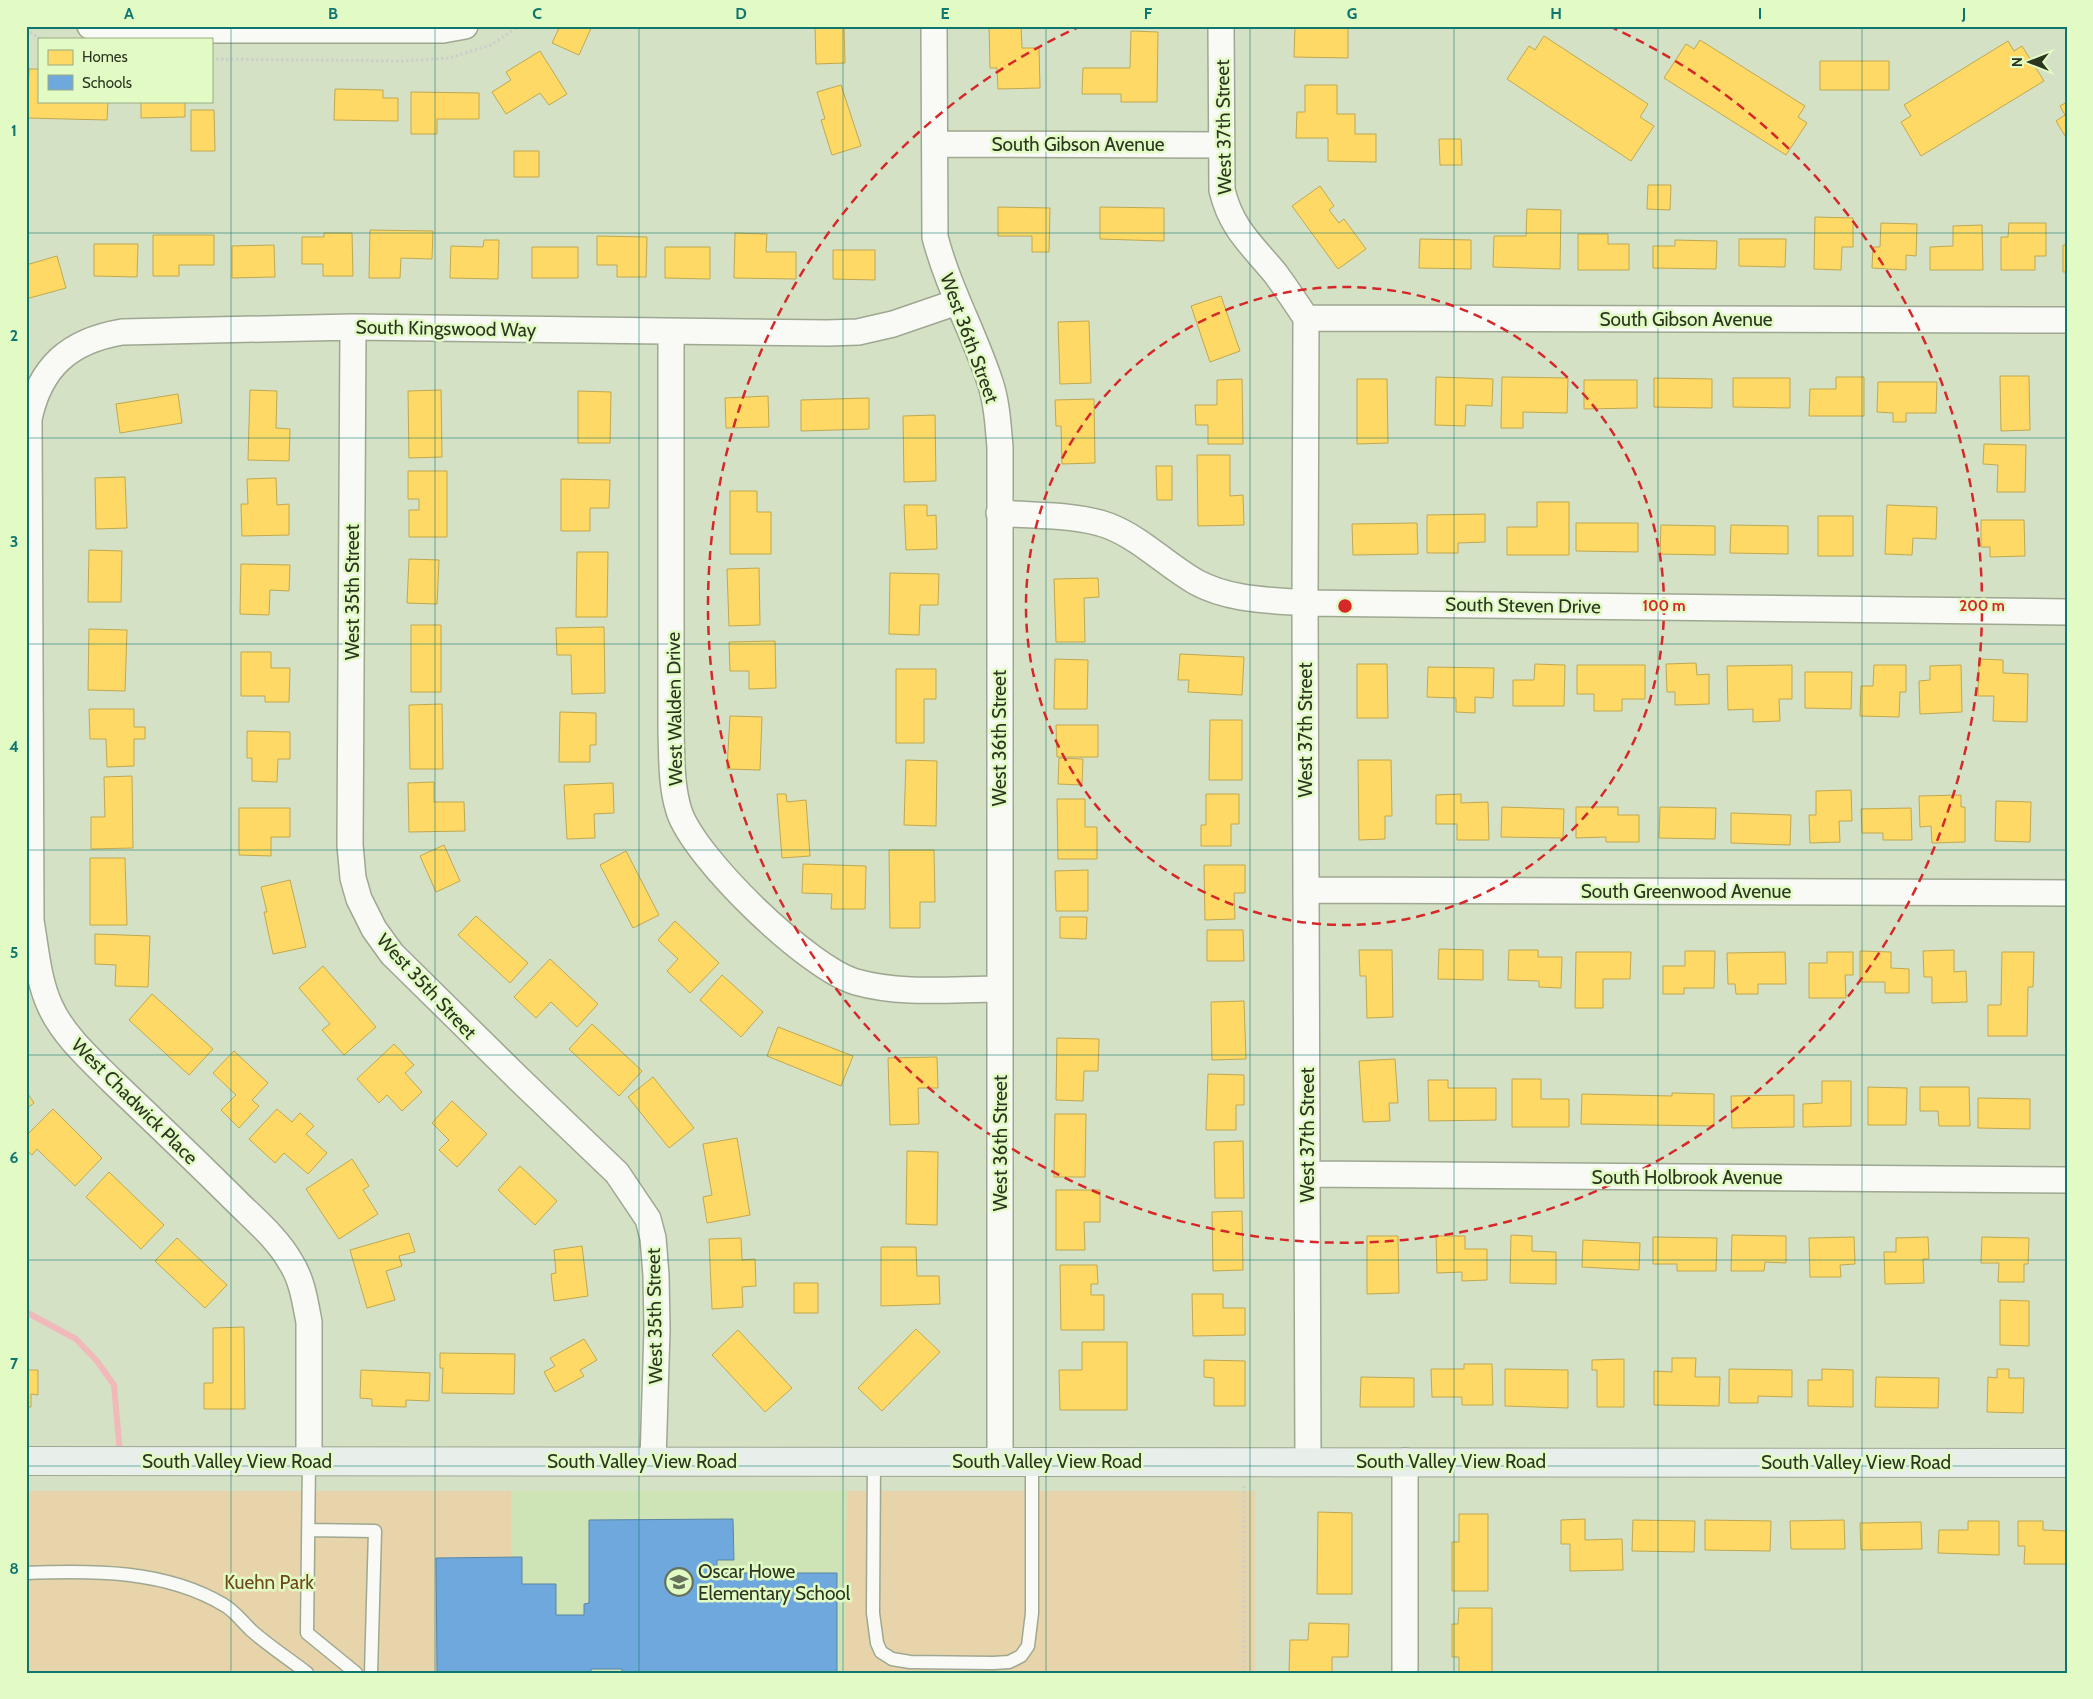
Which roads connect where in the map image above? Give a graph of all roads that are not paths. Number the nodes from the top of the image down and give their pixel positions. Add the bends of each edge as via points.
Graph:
1 (90, 26) edge
2 (465, 26) edge
3 (934, 26) edge
4 (1221, 26) edge
5 (934, 144) junction
6 (1221, 145) junction
7 (957, 302) junction
8 (1306, 318) junction
9 (2067, 320) edge
10 (353, 326) junction
11 (672, 332) junction
12 (28, 470) edge
13 (999, 513) junction
14 (1304, 603) junction
15 (2067, 612) edge
16 (1306, 890) junction
17 (2067, 893) edge
18 (999, 989) junction
19 (1307, 1174) junction
20 (2067, 1180) edge
21 (309, 1460) junction
22 (26, 1461) edge
23 (653, 1461) junction
24 (874, 1461) junction
25 (1308, 1461) junction
26 (1405, 1461) junction
27 (1000, 1462) junction
28 (1032, 1462) junction
29 (2067, 1463) edge
30 (308, 1530) junction
31 (26, 1573) edge
32 (307, 1673) edge
33 (356, 1673) edge
34 (371, 1673) edge
35 (1405, 1673) edge

1 - 2 street via 129,30 443,30
3 - 5 street, West 36th Street
4 - 6 street, West 37th Street
5 - 6 street, South Gibson Avenue
5 - 7 street, West 36th Street via 934,237
6 - 8 street, West 37th Street via 1222,190 1226,208 1236,227
7 - 11 street, South Kingswood Way via 858,332
7 - 13 street, West 36th Street via 990,383 998,417
8 - 9 street, South Gibson Avenue
8 - 14 street, West 37th Street
10 - 11 street, South Kingswood Way
10 - 12 street, South Kingswood Way via 122,332 74,347 48,371 33,400 29,419
10 - 23 street, West 35th Street via 350,835 353,878 374,930 392,954 617,1173 648,1219 653,1238 657,1329
11 - 18 street, West Walden Drive via 671,732 673,786 679,812 691,836 712,864 811,958 835,972 854,982 904,990
12 - 21 street, West Chadwick Place via 31,921 42,982 50,1006 88,1058 228,1193 290,1260 299,1277 308,1322
13 - 14 street, South Steven Drive via 1076,519 1109,526 1155,552 1197,582 1241,597
13 - 18 street, West 36th Street
14 - 15 street, South Steven Drive
14 - 16 street, West 37th Street
16 - 17 street, South Greenwood Avenue
16 - 19 street, West 37th Street
18 - 27 street, West 36th Street
19 - 20 street, South Holbrook Avenue
19 - 25 street, West 37th Street
21 - 22 street, South Valley View Road
21 - 23 street, South Valley View Road
21 - 30 lane
23 - 24 street, South Valley View Road
24 - 27 street, South Valley View Road
24 - 28 lane via 873,1613 881,1652 892,1660 910,1662 984,1663 1009,1662 1021,1656 1028,1646 1032,1613
25 - 26 street, South Valley View Road
25 - 28 street, South Valley View Road
26 - 29 street, South Valley View Road
26 - 35 street
27 - 28 street, South Valley View Road
30 - 33 lane via 307,1633
30 - 34 lane via 375,1531
31 - 32 lane via 112,1574 155,1579 196,1590 226,1606 252,1631

